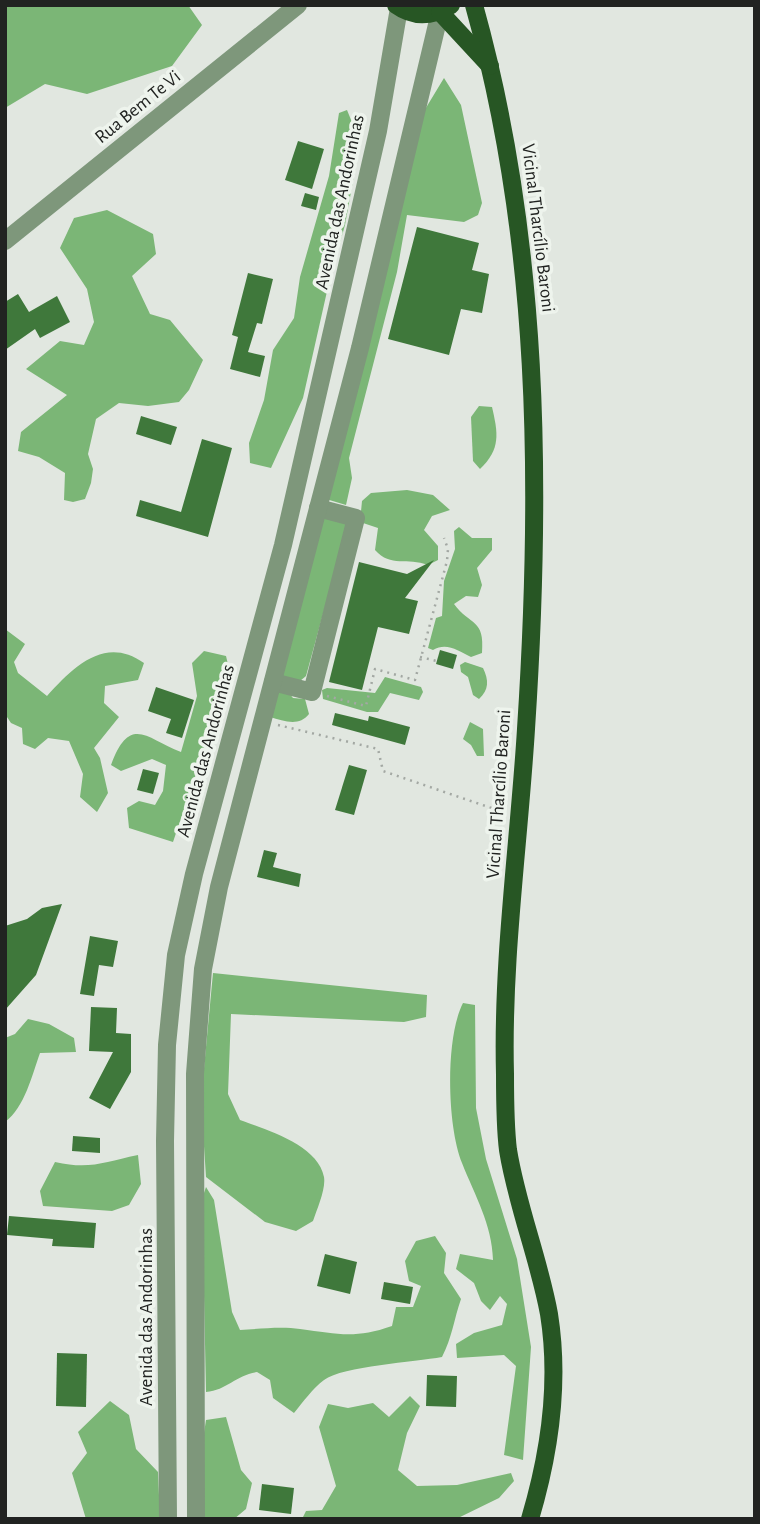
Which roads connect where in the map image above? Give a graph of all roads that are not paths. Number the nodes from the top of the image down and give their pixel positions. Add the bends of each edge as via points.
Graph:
1 (298, 5) edge
2 (474, 5) edge
3 (398, 7) edge
4 (446, 8) edge
5 (492, 69) junction
6 (5, 241) edge
7 (318, 508) junction
8 (273, 682) junction
9 (168, 1519) edge
10 (196, 1519) edge
11 (530, 1519) edge

1 - 6 street, Rua Bem Te Vi
2 - 5 main road, Vicinal Tharcílio Baroni
3 - 4 main road via 419,14
3 - 9 street, Avenida das Andorinhas via 373,156 289,519 176,955 167,1045 165,1142
4 - 5 main road
4 - 7 street
5 - 11 main road, Vicinal Tharcílio Baroni via 511,166 527,298 535,424 533,585 504,1071 508,1150 549,1315 554,1385 550,1436
7 - 8 street
7 - 8 street via 356,518 312,692
8 - 10 street via 219,887 203,969 195,1074

